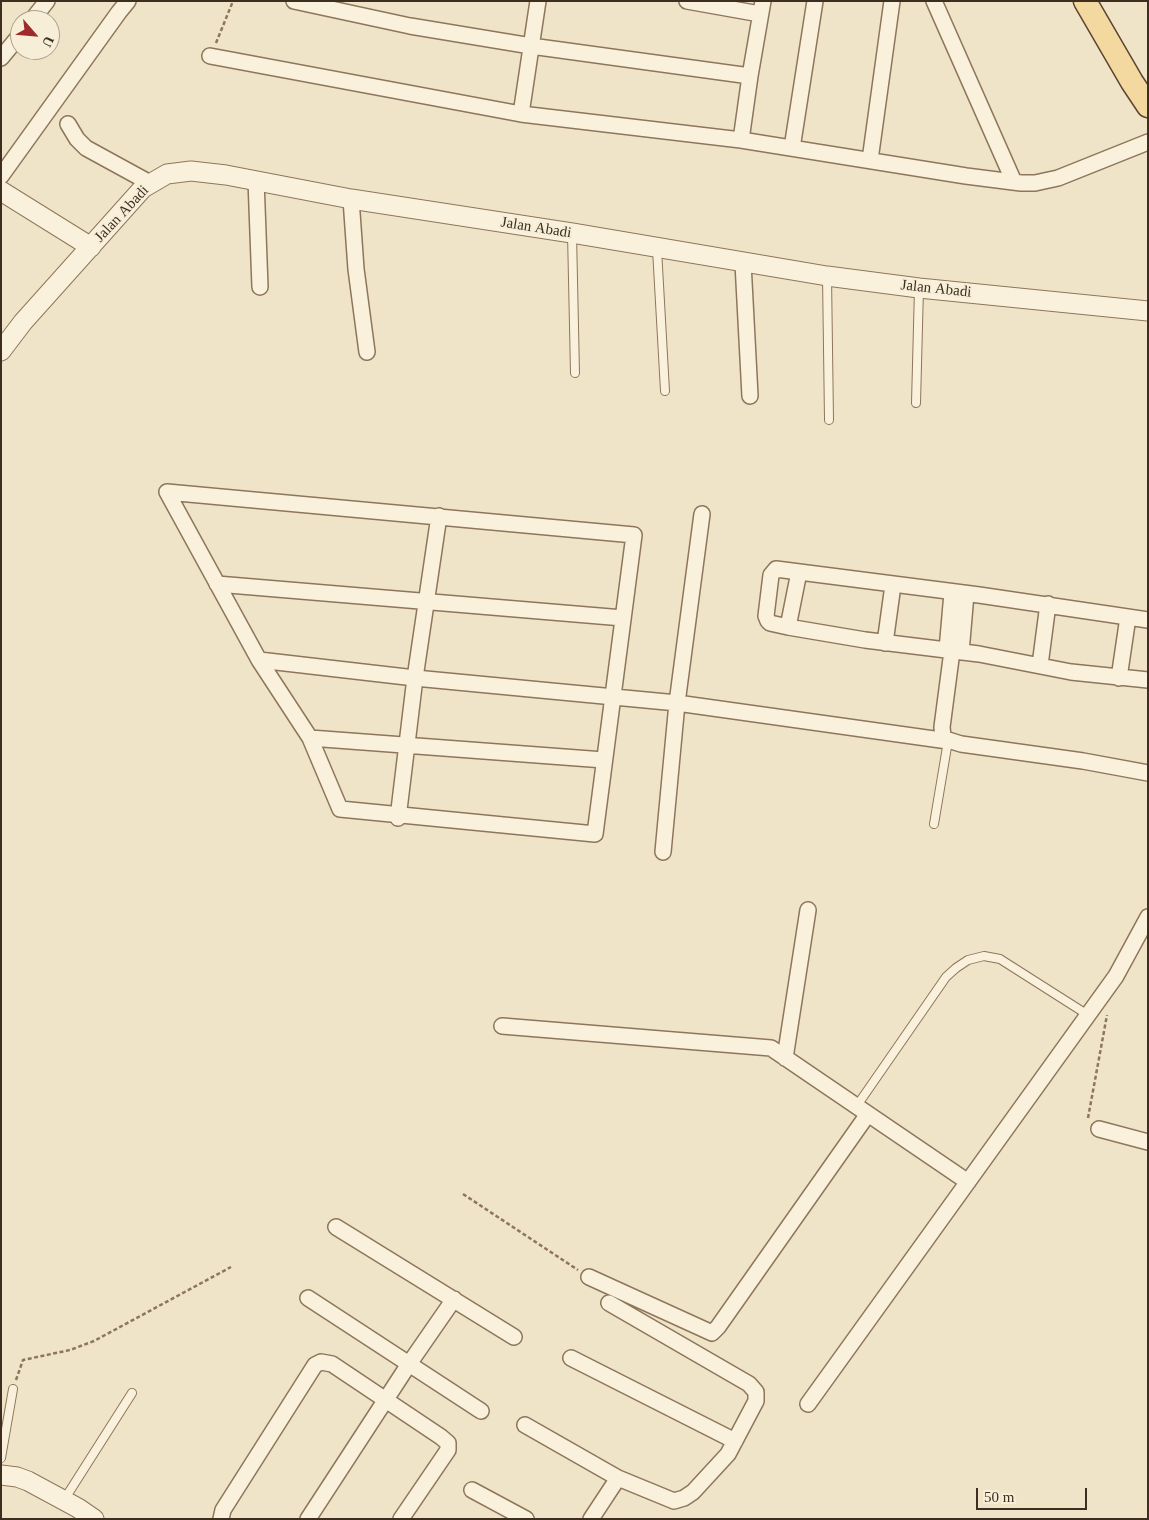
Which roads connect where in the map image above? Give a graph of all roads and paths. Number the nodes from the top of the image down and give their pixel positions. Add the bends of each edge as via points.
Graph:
1 (128, 1) edge
2 (233, 1) edge
3 (294, 1) edge
4 (538, 1) edge
5 (687, 1) edge
6 (815, 1) edge
7 (892, 1) edge
8 (934, 1) edge
9 (1085, 1) edge
10 (762, 8) edge
11 (531, 46) junction
12 (10, 47) edge
13 (210, 56) joint
14 (1, 58) edge
15 (750, 76) junction
16 (1148, 106) edge
17 (521, 114) junction
18 (68, 124) dead end
19 (742, 140) junction
20 (1148, 142) edge
21 (792, 148) junction
22 (870, 160) junction
23 (1, 176) edge
24 (256, 180) junction
25 (1014, 182) junction
26 (150, 183) junction
27 (1, 191) edge
28 (350, 199) junction
29 (572, 233) junction
30 (91, 247) junction
31 (657, 249) junction
32 (743, 263) junction
33 (826, 276) junction
34 (260, 287) dead end
35 (919, 288) junction
36 (1148, 311) edge
37 (1, 351) edge
38 (367, 352) dead end
39 (575, 372) dead end
40 (665, 391) dead end
41 (750, 396) dead end
42 (916, 403) dead end
43 (829, 420) dead end
44 (702, 514) dead end
45 (440, 516) junction
46 (799, 572) junction
47 (217, 584) junction
48 (893, 585) junction
49 (959, 593) junction
50 (427, 602) junction
51 (1048, 604) junction
52 (1128, 617) junction
53 (623, 618) junction
54 (1148, 620) edge
55 (788, 627) junction
56 (885, 643) junction
57 (953, 651) junction
58 (259, 660) junction
59 (1040, 665) junction
60 (415, 678) junction
61 (1119, 678) junction
62 (1148, 680) edge
63 (613, 697) junction
64 (678, 703) junction
65 (310, 738) junction
66 (948, 741) junction
67 (407, 745) junction
68 (604, 760) junction
69 (1148, 774) edge
70 (398, 816) junction
71 (934, 824) dead end
72 (663, 852) dead end
73 (808, 910) dead end
74 (1148, 917) edge
75 (1108, 1013) dead end
76 (1088, 1016) junction
77 (502, 1026) dead end
78 (785, 1058) junction
79 (862, 1110) junction
80 (1099, 1129) joint
81 (1148, 1142) edge
82 (968, 1182) junction
83 (462, 1194) dead end
84 (336, 1227) dead end
85 (231, 1267) dead end
86 (589, 1277) joint
87 (308, 1298) dead end
88 (454, 1299) junction
89 (609, 1303) dead end
90 (514, 1337) dead end
91 (571, 1358) dead end
92 (409, 1364) junction
93 (13, 1389) joint
94 (132, 1393) dead end
95 (385, 1400) junction
96 (808, 1404) dead end
97 (481, 1411) dead end
98 (525, 1425) dead end
99 (735, 1441) junction
100 (1, 1458) edge
101 (1, 1475) edge
102 (618, 1478) junction
103 (472, 1490) dead end
104 (64, 1500) junction
105 (94, 1519) edge
106 (222, 1519) edge
107 (308, 1519) edge
108 (401, 1519) edge
109 (526, 1519) edge
110 (591, 1519) edge

1 - 23 street
2 - 13 path
3 - 11 street via 410,26
4 - 11 street
5 - 10 street
6 - 21 street
7 - 22 street
8 - 25 street
9 - 16 main road
10 - 15 street
11 - 15 street
11 - 17 street
12 - 14 street
13 - 17 street
15 - 19 street
17 - 19 street
18 - 26 street via 86,148
19 - 21 street
20 - 25 street via 1058,178
21 - 22 street
22 - 25 street
24 - 26 street, Jalan Abadi via 191,171 167,174
24 - 28 street, Jalan Abadi
24 - 34 street
26 - 30 street, Jalan Abadi
27 - 30 street
28 - 29 street, Jalan Abadi
28 - 38 street
29 - 31 street, Jalan Abadi
29 - 39 lane
30 - 37 street, Jalan Abadi
31 - 32 street, Jalan Abadi
31 - 40 lane
32 - 33 street, Jalan Abadi
32 - 41 street
33 - 35 street, Jalan Abadi
33 - 43 lane
35 - 36 street, Jalan Abadi
35 - 42 lane
44 - 64 street
45 - 47 street via 167,492
45 - 50 street
45 - 53 street via 634,535
46 - 48 street
46 - 55 street
46 - 55 street via 776,569 771,575 767,620
47 - 50 street
47 - 58 street
48 - 49 street
48 - 56 street
49 - 51 street
49 - 57 street
50 - 53 street
50 - 60 street
51 - 52 street
51 - 59 street
52 - 54 street
52 - 61 street
53 - 63 street
55 - 56 street
56 - 57 street
57 - 59 street
57 - 66 street via 942,727 943,737
58 - 60 street
58 - 65 street
59 - 61 street
60 - 63 street
60 - 67 street
61 - 62 street
63 - 64 street
63 - 68 street
64 - 66 street
64 - 72 street
65 - 67 street
65 - 70 street via 340,808
66 - 69 street
66 - 71 lane
67 - 68 street
67 - 70 street
68 - 70 street via 595,834
73 - 78 street
74 - 76 street via 1116,976
75 - 80 path via 1088,1111 1090,1124
76 - 79 lane via 1000,959 984,956 968,960 946,977
76 - 82 street
77 - 78 street via 771,1048
78 - 79 street
79 - 82 street
79 - 86 street via 712,1333
80 - 81 street
82 - 96 street
83 - 86 path
84 - 88 street
85 - 93 path via 94,1341 23,1360
87 - 92 street
88 - 90 street
88 - 92 street
89 - 99 street via 749,1384 756,1392 756,1401
91 - 99 street
92 - 95 street
92 - 97 street
93 - 100 lane
94 - 104 lane
95 - 106 street via 332,1364 321,1362 315,1365 223,1510
95 - 107 street
95 - 108 street via 448,1443 448,1450
98 - 102 street
99 - 102 street via 728,1454 684,1498 674,1501
101 - 104 street via 28,1481
102 - 110 street
103 - 109 street
104 - 105 street

